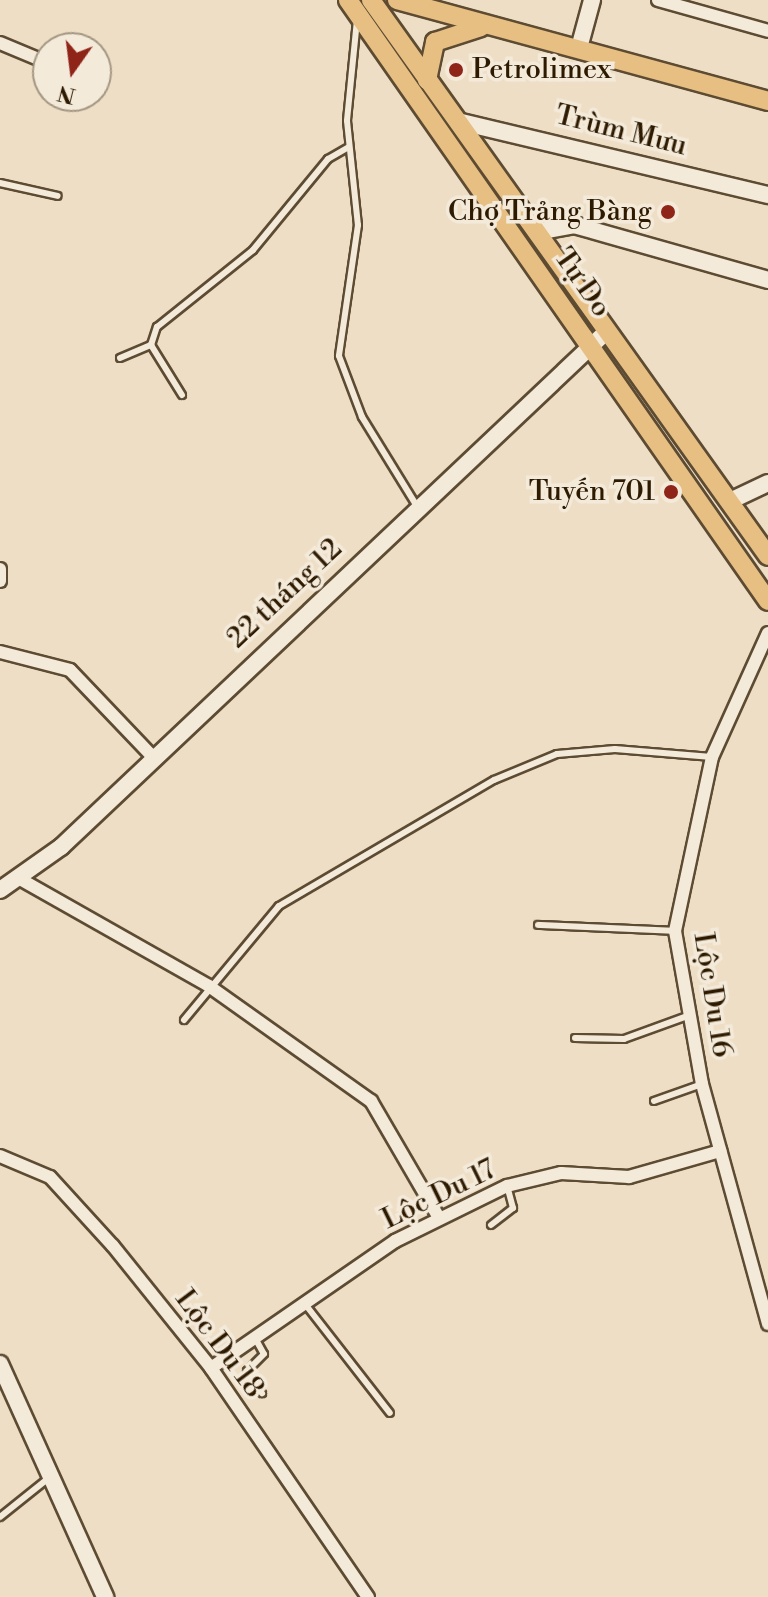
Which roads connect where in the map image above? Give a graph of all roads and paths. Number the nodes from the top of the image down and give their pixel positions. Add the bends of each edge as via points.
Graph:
1 (371, 0) edge
2 (397, 0) edge
3 (592, 0) edge
4 (658, 0) edge
5 (353, 7) edge
6 (485, 26) junction
7 (768, 31) edge
8 (0, 43) edge
9 (579, 48) junction
10 (32, 56) edge
11 (427, 80) junction
12 (768, 101) edge
13 (461, 122) junction
14 (349, 147) junction
15 (0, 183) edge
16 (768, 195) edge
17 (58, 196) dead end
18 (536, 232) junction
19 (768, 280) edge
20 (598, 339) junction
21 (151, 345) junction
22 (120, 358) dead end
23 (182, 395) dead end
24 (768, 483) edge
25 (730, 501) junction
26 (418, 508) junction
27 (768, 556) edge
28 (0, 569) edge
29 (0, 581) edge
30 (768, 601) edge
31 (768, 633) edge
32 (0, 652) edge
33 (151, 755) junction
34 (712, 757) junction
35 (20, 879) junction
36 (0, 890) edge
37 (538, 925) dead end
38 (675, 931) junction
39 (209, 986) junction
40 (690, 1015) junction
41 (184, 1020) dead end
42 (575, 1038) dead end
43 (702, 1084) junction
44 (654, 1101) dead end
45 (720, 1151) junction
46 (0, 1156) edge
47 (507, 1186) junction
48 (439, 1218) junction
49 (491, 1225) dead end
50 (305, 1304) junction
51 (768, 1324) edge
52 (255, 1338) junction
53 (0, 1364) edge
54 (211, 1368) junction
55 (262, 1393) dead end
56 (390, 1413) dead end
57 (51, 1477) junction
58 (0, 1517) edge
59 (105, 1597) edge
60 (368, 1597) edge

1 - 11 main road, Tự Do
2 - 6 main road
3 - 9 street
4 - 7 street
5 - 14 lane
5 - 20 main road, Tự Do
6 - 9 main road
6 - 11 main road via 435,42
8 - 10 street
9 - 12 main road
11 - 13 main road, Tự Do
13 - 16 street, Trùm Mưu
13 - 18 main road, Tự Do
14 - 21 lane via 328,159 253,250 157,327
14 - 26 lane via 359,210 339,356 362,417
15 - 17 lane
18 - 19 street via 574,225
18 - 20 main road, Tự Do
20 - 25 main road, Tự Do
20 - 26 street, 22 tháng 12
20 - 30 main road, Tự Do
21 - 22 lane
21 - 23 lane
24 - 25 street
25 - 27 main road, Tự Do
26 - 33 street, 22 tháng 12
28 - 29 street
31 - 34 street, Lộc Du 16
32 - 33 street via 70,670
33 - 35 street, 22 tháng 12
34 - 38 street, Lộc Du 16
34 - 39 lane via 615,749 557,754 494,780 279,906
35 - 36 street, 22 tháng 12
35 - 39 street
37 - 38 lane
38 - 40 street, Lộc Du 16
39 - 41 lane
39 - 48 street via 371,1101
40 - 42 lane via 624,1039
40 - 43 street, Lộc Du 16
43 - 44 lane
43 - 45 street, Lộc Du 16
45 - 47 street, Lộc Du 17 via 629,1177 561,1173
45 - 51 street, Lộc Du 16
46 - 54 street, Lộc Du 18 via 50,1177
47 - 48 street, Lộc Du 17
47 - 49 lane via 513,1208
48 - 50 street, Lộc Du 17
50 - 52 street, Lộc Du 17
50 - 56 lane
52 - 54 street, Lộc Du 17
52 - 55 lane via 264,1354 247,1371
53 - 57 street
54 - 60 street, Lộc Du 18
57 - 58 lane
57 - 59 street

